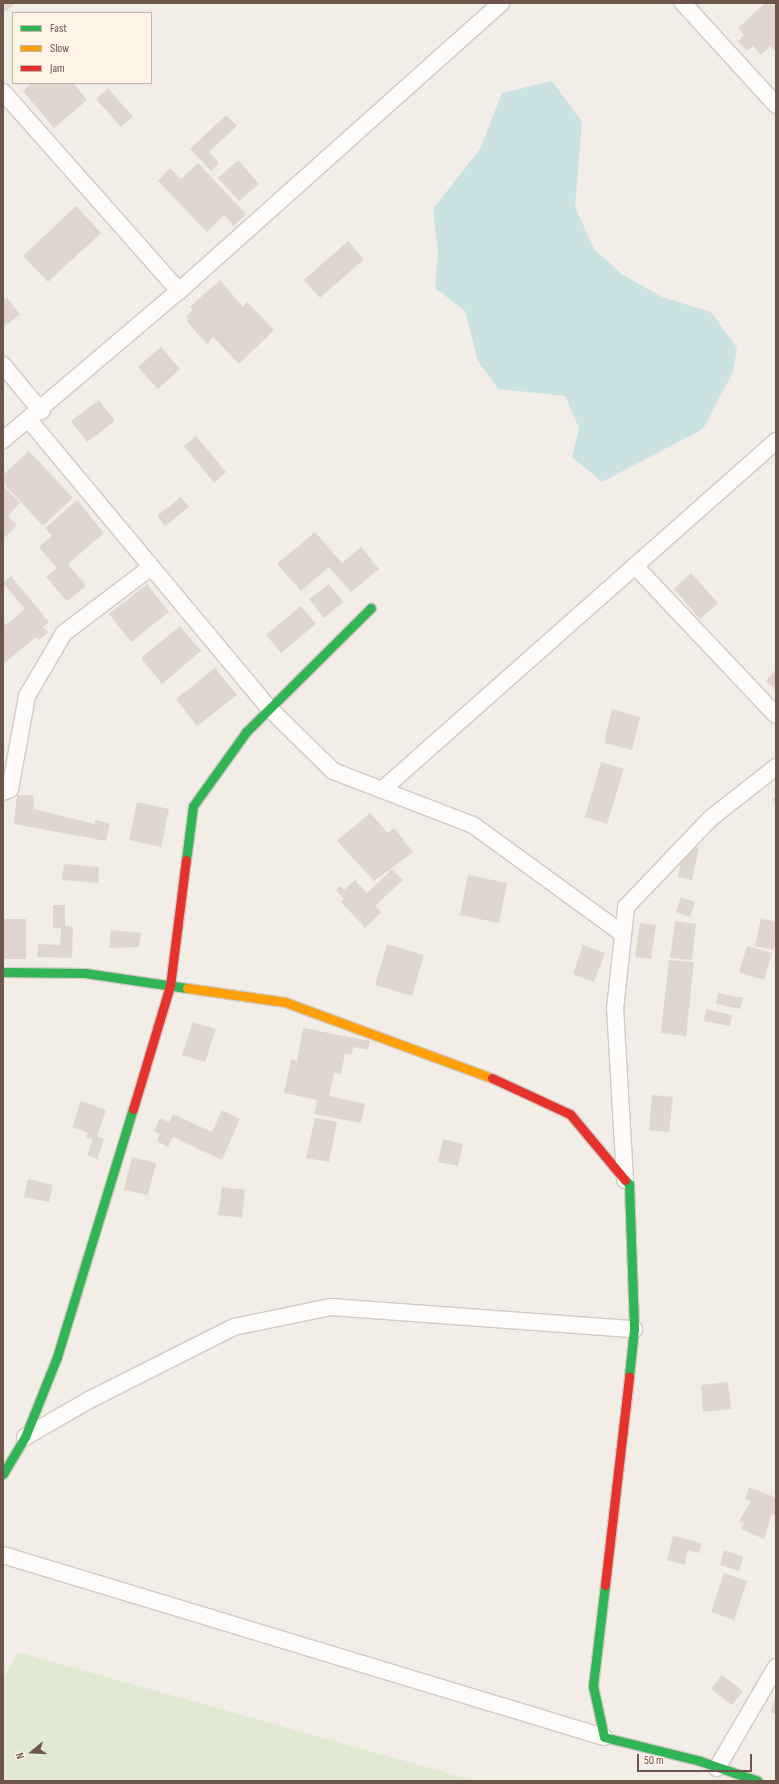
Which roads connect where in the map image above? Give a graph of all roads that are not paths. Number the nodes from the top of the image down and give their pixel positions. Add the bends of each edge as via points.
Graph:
1 (501, 3) edge
2 (683, 3) edge
3 (3, 92) edge
4 (776, 105) edge
5 (179, 291) junction
6 (3, 364) edge
7 (35, 415) junction
8 (3, 440) edge
9 (776, 441) edge
10 (635, 566) junction
11 (151, 567) junction
12 (371, 608) dead end
13 (270, 709) junction
14 (776, 716) edge
15 (776, 767) edge
16 (383, 789) junction
17 (3, 792) edge
18 (623, 934) junction
19 (3, 972) edge
20 (170, 986) junction
21 (625, 1180) junction
22 (634, 1329) junction
23 (25, 1437) junction
24 (3, 1474) edge
25 (3, 1555) edge
26 (776, 1667) edge
27 (604, 1737) junction
28 (718, 1768) junction
29 (758, 1781) edge

1 - 5 street
2 - 4 street
3 - 5 street
5 - 7 street
6 - 7 street
7 - 8 street
7 - 11 street
9 - 10 street
10 - 14 street
10 - 16 street
11 - 13 street
11 - 17 street via 64,633 27,696 10,789
12 - 13 street
13 - 16 street via 333,771
13 - 20 street via 246,732 193,806
15 - 18 street via 711,818 626,907
16 - 18 street via 473,825
18 - 21 street via 615,1009
19 - 20 street via 85,973
20 - 21 street via 285,1002 480,1072 570,1114
20 - 23 street via 57,1357
21 - 22 street via 628,1184
22 - 23 street via 331,1307 234,1328 89,1400
22 - 27 street via 593,1686
23 - 24 street
25 - 27 street
26 - 28 street
27 - 28 street
28 - 29 street

